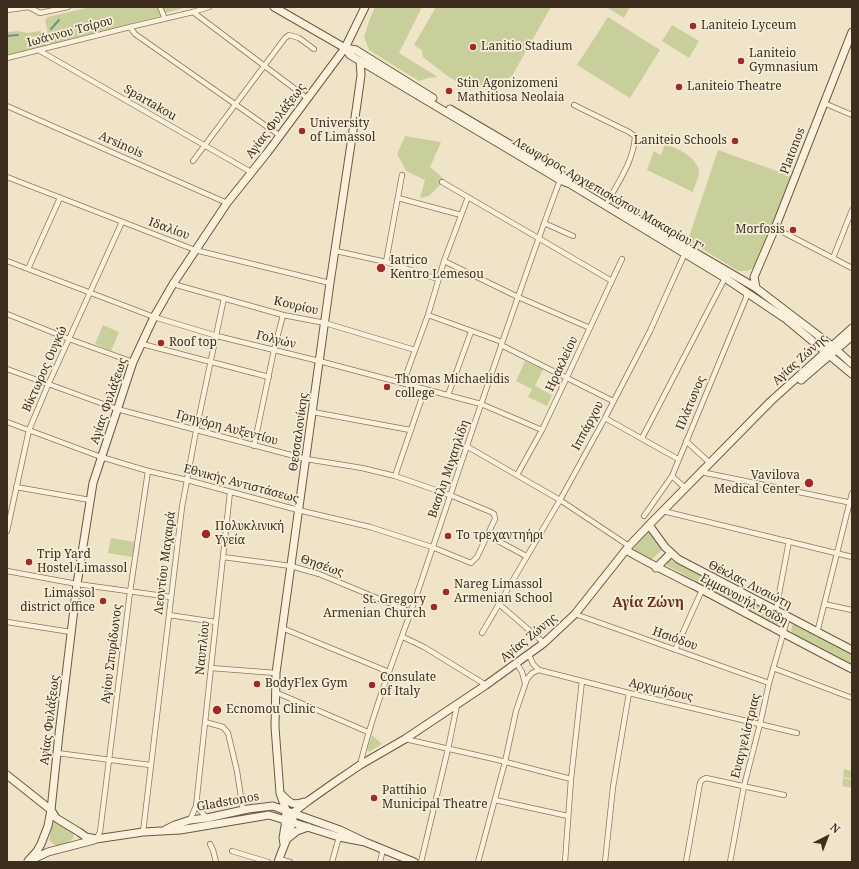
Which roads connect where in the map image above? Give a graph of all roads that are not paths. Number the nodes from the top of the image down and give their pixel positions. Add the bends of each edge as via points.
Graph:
1 (29, 7) edge
2 (68, 7) edge
3 (160, 7) edge
4 (209, 7) edge
5 (274, 7) edge
6 (365, 7) edge
7 (7, 10) edge
8 (193, 12) junction
9 (165, 19) junction
10 (130, 27) junction
11 (852, 32) edge
12 (345, 48) junction
13 (314, 49) dead end
14 (40, 51) junction
15 (7, 58) edge
16 (360, 61) junction
17 (264, 66) junction
18 (374, 69) junction
19 (361, 75) junction
20 (307, 98) junction
21 (824, 103) junction
22 (235, 104) junction
23 (574, 105) dead end
24 (7, 106) edge
25 (852, 115) edge
26 (486, 133) junction
27 (279, 135) junction
28 (204, 145) junction
29 (193, 161) dead end
30 (251, 172) junction
31 (402, 175) dead end
32 (7, 177) edge
33 (560, 180) junction
34 (442, 182) dead end
35 (468, 197) junction
36 (60, 198) junction
37 (398, 198) junction
38 (608, 202) junction
39 (227, 203) junction
40 (852, 210) edge
41 (461, 215) junction
42 (122, 222) junction
43 (544, 222) junction
44 (775, 228) junction
45 (573, 236) dead end
46 (538, 238) junction
47 (196, 250) junction
48 (336, 252) junction
49 (685, 252) junction
50 (833, 258) junction
51 (622, 259) dead end
52 (7, 261) edge
53 (444, 261) junction
54 (386, 262) junction
55 (852, 268) edge
56 (28, 270) junction
57 (754, 277) junction
58 (725, 278) junction
59 (438, 279) junction
60 (612, 281) junction
61 (743, 281) junction
62 (330, 283) junction
63 (173, 284) junction
64 (756, 288) junction
65 (90, 292) junction
66 (746, 293) junction
67 (518, 297) junction
68 (224, 298) junction
69 (7, 314) edge
70 (284, 315) junction
71 (428, 315) junction
72 (154, 317) junction
73 (325, 323) junction
74 (590, 328) junction
75 (852, 328) edge
76 (471, 332) junction
77 (217, 336) junction
78 (852, 336) edge
79 (69, 339) junction
80 (142, 344) junction
81 (501, 344) junction
82 (274, 350) junction
83 (415, 350) junction
84 (831, 351) junction
85 (319, 361) junction
86 (134, 362) junction
87 (210, 362) junction
88 (852, 364) edge
89 (7, 369) edge
90 (852, 374) edge
91 (269, 377) junction
92 (568, 377) junction
93 (403, 383) junction
94 (48, 385) junction
95 (425, 389) junction
96 (448, 395) junction
97 (613, 401) junction
98 (481, 404) junction
99 (117, 409) junction
100 (313, 412) junction
101 (605, 418) junction
102 (7, 422) edge
103 (29, 430) junction
104 (410, 430) junction
105 (542, 430) junction
106 (196, 431) junction
107 (642, 438) junction
108 (686, 441) junction
109 (254, 446) junction
110 (468, 447) junction
111 (101, 457) junction
112 (306, 459) junction
113 (678, 459) junction
114 (710, 463) junction
115 (148, 471) junction
116 (701, 472) junction
117 (517, 475) junction
118 (395, 476) junction
119 (672, 476) junction
120 (187, 480) junction
121 (16, 487) junction
122 (685, 488) junction
123 (230, 492) junction
124 (852, 493) edge
125 (450, 495) junction
126 (90, 500) junction
127 (560, 500) junction
128 (851, 503) edge
129 (10, 505) edge
130 (298, 510) junction
131 (663, 511) junction
132 (644, 516) dead end
133 (649, 525) junction
134 (7, 531) edge
135 (487, 535) junction
136 (789, 541) junction
137 (432, 547) junction
138 (628, 548) junction
139 (671, 553) junction
140 (836, 553) junction
141 (526, 556) junction
142 (223, 557) junction
143 (852, 557) edge
144 (291, 566) junction
145 (656, 568) junction
146 (7, 571) edge
147 (77, 584) junction
148 (702, 590) junction
149 (130, 592) junction
150 (171, 597) junction
151 (499, 604) junction
152 (824, 604) junction
153 (776, 610) junction
154 (852, 610) edge
155 (411, 612) junction
156 (575, 614) junction
157 (169, 615) junction
158 (788, 617) junction
159 (7, 622) edge
160 (216, 622) junction
161 (282, 628) junction
162 (72, 632) junction
163 (482, 632) dead end
164 (817, 633) junction
165 (783, 634) junction
166 (403, 637) junction
167 (544, 643) junction
168 (675, 650) junction
169 (852, 650) edge
170 (529, 655) junction
171 (517, 664) junction
172 (211, 668) junction
173 (773, 668) junction
174 (852, 668) edge
175 (539, 670) junction
176 (389, 672) junction
177 (276, 673) junction
178 (582, 681) junction
179 (525, 683) junction
180 (769, 683) junction
181 (486, 685) junction
182 (275, 692) junction
183 (629, 693) junction
184 (852, 698) edge
185 (457, 705) junction
186 (205, 722) junction
187 (760, 724) junction
188 (368, 732) junction
189 (797, 733) dead end
190 (405, 740) junction
191 (448, 749) junction
192 (57, 753) junction
193 (108, 760) junction
194 (505, 762) junction
195 (150, 765) junction
196 (360, 765) junction
197 (7, 776) edge
198 (571, 779) junction
199 (744, 786) junction
200 (280, 793) junction
201 (784, 795) dead end
202 (308, 800) junction
203 (495, 800) junction
204 (196, 806) junction
205 (273, 806) junction
206 (51, 810) junction
207 (243, 810) junction
208 (286, 810) junction
209 (294, 813) junction
210 (568, 816) junction
211 (207, 818) junction
212 (310, 819) junction
213 (190, 820) junction
214 (289, 821) junction
215 (308, 827) junction
216 (163, 831) junction
217 (143, 832) junction
218 (339, 837) junction
219 (96, 839) junction
220 (285, 842) junction
221 (365, 842) junction
222 (210, 844) dead end
223 (383, 849) junction
224 (232, 851) dead end
225 (278, 861) edge
226 (29, 862) edge
227 (216, 862) edge
228 (268, 862) edge
229 (290, 862) edge
230 (332, 862) edge
231 (380, 862) edge
232 (414, 862) edge
233 (421, 862) edge
234 (478, 862) edge
235 (565, 862) edge
236 (605, 862) edge
237 (686, 862) edge
238 (730, 862) edge

1 - 2 street via 40,13
1 - 7 street
3 - 9 street
4 - 8 street, Ιωάννου Τσίρου
5 - 12 main road, Λεωφόρος Αρχιεπισκόπου Μακαρίου Γ’
6 - 12 main road, Αγίας Φυλάξεως
8 - 9 street, Ιωάννου Τσίρου
8 - 17 street
9 - 10 street, Ιωάννου Τσίρου
10 - 14 street, Ιωάννου Τσίρου
10 - 22 street via 135,34
11 - 21 main road, Platonos
12 - 16 main road, Λεωφόρος Αρχιεπισκόπου Μακαρίου Γ’ via 350,55
12 - 20 main road, Αγίας Φυλάξεως
12 - 26 main road, Λεωφόρος Αρχιεπισκόπου Μακαρίου Γ’ via 356,50
13 - 17 street via 299,38 289,35
14 - 15 street, Ιωάννου Τσίρου
14 - 28 street, Spartakou
16 - 18 main road, Λεωφόρος Αρχιεπισκόπου Μακαρίου Γ’
16 - 19 main road, Θεσσαλονίκης
17 - 20 street
17 - 22 street
18 - 19 main road
18 - 26 main road, Λεωφόρος Αρχιεπισκόπου Μακαρίου Γ’
19 - 48 main road, Θεσσαλονίκης
20 - 27 main road, Αγίας Φυλάξεως
21 - 25 street
21 - 44 main road, Platonos
22 - 27 street
22 - 28 street
23 - 38 street via 635,136 626,170
24 - 39 street, Arsinois
26 - 33 main road, Λεωφόρος Αρχιεπισκόπου Μακαρίου Γ’
26 - 38 main road, Λεωφόρος Αρχιεπισκόπου Μακαρίου Γ’
27 - 30 main road, Αγίας Φυλάξεως
28 - 29 street
28 - 30 street, Spartakou
30 - 39 main road, Αγίας Φυλάξεως
31 - 37 street
32 - 36 street, Ιδαλίου
33 - 43 street, Βασίλη Μιχαηλίδη
33 - 49 main road, Λεωφόρος Αρχιεπισκόπου Μακαρίου Γ’
34 - 35 street
35 - 41 street
35 - 46 street
36 - 42 street, Ιδαλίου
36 - 56 street
37 - 41 street
37 - 54 street
38 - 61 main road, Λεωφόρος Αρχιεπισκόπου Μακαρίου Γ’
39 - 47 main road, Αγίας Φυλάξεως
40 - 50 street
41 - 53 street
42 - 47 street, Ιδαλίου
42 - 65 street, Βίκτωρος Ουγκώ
43 - 45 street
43 - 46 street, Βασίλη Μιχαηλίδη
44 - 50 street
44 - 57 main road, Platonos
46 - 60 street
46 - 67 street, Βασίλη Μιχαηλίδη
47 - 62 street, Ιδαλίου
47 - 63 main road, Αγίας Φυλάξεως
48 - 54 street
48 - 62 main road, Θεσσαλονίκης
49 - 58 main road, Λεωφόρος Αρχιεπισκόπου Μακαρίου Γ’
49 - 97 street, Ιππάρχου via 650,331
50 - 55 street
51 - 60 street, Ηρακλείου
52 - 56 street, Γολγών
53 - 59 street
53 - 67 street
54 - 59 street
56 - 65 street, Γολγών
57 - 61 main road
57 - 64 main road
58 - 66 main road, Λεωφόρος Αρχιεπισκόπου Μακαρίου Γ’
58 - 107 street
59 - 71 street
60 - 74 street, Ηρακλείου
61 - 64 main road, Λεωφόρος Αρχιεπισκόπου Μακαρίου Γ’
62 - 73 main road, Θεσσαλονίκης
63 - 68 street, Κουρίου
63 - 72 main road, Αγίας Φυλάξεως
64 - 84 main road, Λεωφόρος Αρχιεπισκόπου Μακαρίου Γ’
65 - 72 street, Γολγών
65 - 79 street, Βίκτωρος Ουγκώ
66 - 84 main road, Λεωφόρος Αρχιεπισκόπου Μακαρίου Γ’
66 - 108 street, Πλάτωνος
67 - 74 street
67 - 81 street, Βασίλη Μιχαηλίδη
68 - 70 street, Κουρίου
68 - 77 street, Λεοντίου Μαχαιρά
69 - 79 street
70 - 73 street, Κουρίου
70 - 82 street
71 - 76 street
71 - 83 street
72 - 77 street, Γολγών
72 - 80 main road, Αγίας Φυλάξεως
73 - 83 street, Κουρίου
73 - 85 main road, Θεσσαλονίκης
74 - 92 street, Ηρακλείου
75 - 84 main road, Αγίας Ζώνης
76 - 81 street
76 - 96 street
77 - 82 street, Γολγών
77 - 87 street, Λεοντίου Μαχαιρά
78 - 84 main road, Αγίας Ζώνης
79 - 86 street
79 - 94 street, Βίκτωρος Ουγκώ
80 - 86 main road, Αγίας Φυλάξεως
80 - 87 street
81 - 92 street
81 - 98 street, Βασίλη Μιχαηλίδη
82 - 85 street, Γολγών
82 - 91 street
83 - 93 street
84 - 88 main road, Λεωφόρος Αρχιεπισκόπου Μακαρίου Γ’
84 - 90 main road, Λεωφόρος Αρχιεπισκόπου Μακαρίου Γ’
84 - 114 main road, Αγίας Ζώνης via 771,401
85 - 93 street, Γολγών
85 - 100 main road, Θεσσαλονίκης
86 - 99 main road, Αγίας Φυλάξεως
87 - 91 street
87 - 106 street, Λεοντίου Μαχαιρά
89 - 94 street, Γρηγόρη Αυξεντίου
91 - 109 street
92 - 97 street
92 - 105 street, Ηρακλείου
93 - 95 street, Γολγών
94 - 99 street, Γρηγόρη Αυξεντίου
94 - 103 street, Βίκτωρος Ουγκώ
95 - 96 street, Γολγών
95 - 104 street
96 - 98 street, Γολγών
97 - 101 street, Ιππάρχου
98 - 105 street, Γολγών
98 - 110 street, Βασίλη Μιχαηλίδη
99 - 106 street, Γρηγόρη Αυξεντίου
99 - 111 main road, Αγίας Φυλάξεως
100 - 104 street
100 - 112 main road, Θεσσαλονίκης
101 - 107 street
101 - 127 street, Ιππάρχου
102 - 103 street, Εθνικής Αντιστάσεως
103 - 111 street, Εθνικής Αντιστάσεως
103 - 121 street, Βίκτωρος Ουγκώ
104 - 118 street
105 - 117 street, Ηρακλείου
106 - 109 street, Γρηγόρη Αυξεντίου
106 - 120 street, Λεοντίου Μαχαιρά
107 - 113 street
108 - 113 street, Πλάτωνος
108 - 114 street
109 - 112 street, Γρηγόρη Αυξεντίου
110 - 117 street
110 - 125 street, Βασίλη Μιχαηλίδη
111 - 115 street, Εθνικής Αντιστάσεως
111 - 126 main road, Αγίας Φυλάξεως
112 - 118 street, Γρηγόρη Αυξεντίου
112 - 130 main road, Θεσσαλονίκης
113 - 119 street, Πλάτωνος
114 - 116 main road, Αγίας Ζώνης
115 - 120 street, Εθνικής Αντιστάσεως
115 - 149 street, Αγίου Σπυρίδωνος
116 - 122 main road, Αγίας Ζώνης
116 - 128 street
117 - 127 street
118 - 125 street, Γρηγόρη Αυξεντίου
119 - 122 street
119 - 132 street, Πλάτωνος
120 - 123 street, Εθνικής Αντιστάσεως
120 - 150 street, Λεοντίου Μαχαιρά
121 - 126 street
121 - 129 street, Βίκτωρος Ουγκώ
122 - 131 main road, Αγίας Ζώνης
123 - 130 street, Εθνικής Αντιστάσεως
123 - 142 street, Ναυπλίου
124 - 128 street
125 - 135 street, Γρηγόρη Αυξεντίου via 495,516
125 - 137 street, Βασίλη Μιχαηλίδη
126 - 147 main road, Αγίας Φυλάξεως
127 - 138 street
127 - 141 street, Ιππάρχου
128 - 140 street
129 - 134 street, Βίκτωρος Ουγκώ
130 - 137 street, Εθνικής Αντιστάσεως via 370,527
130 - 144 main road, Θεσσαλονίκης
131 - 133 main road, Αγίας Ζώνης
131 - 136 street
133 - 138 main road, Αγίας Ζώνης
133 - 139 main road, Θέκλας Λυσιώτη
135 - 137 street, Εθνικής Αντιστάσεως via 473,563
135 - 141 street
136 - 140 street
136 - 153 street
137 - 155 street, Βασίλη Μιχαηλίδη
138 - 145 main road, Εμμανουήλ Ροΐδη
138 - 156 main road, Αγίας Ζώνης
139 - 145 main road
139 - 153 main road, Θέκλας Λυσιώτη via 678,560
140 - 143 street
140 - 152 street
141 - 151 street, Ιππάρχου
142 - 144 street, Θησέως
142 - 160 street, Ναυπλίου
144 - 155 street, Θησέως via 319,574
144 - 161 main road, Θεσσαλονίκης
145 - 148 main road, Εμμανουήλ Ροΐδη
146 - 147 street
147 - 149 street
147 - 162 main road, Αγίας Φυλάξεως
148 - 165 main road, Εμμανουήλ Ροΐδη
148 - 168 street
149 - 150 street
149 - 193 street, Αγίου Σπυρίδωνος
150 - 157 street, Λεοντίου Μαχαιρά
151 - 163 street, Ιππάρχου
151 - 167 street
152 - 154 street
152 - 164 street
153 - 158 main road, Θέκλας Λυσιώτη
155 - 166 street, Βασίλη Μιχαηλίδη
156 - 167 main road, Αγίας Ζώνης
156 - 168 street, Ησιόδου
157 - 160 street
157 - 195 street, Λεοντίου Μαχαιρά
158 - 164 main road, Θέκλας Λυσιώτη
158 - 165 street, Ευαγγελίστριας
159 - 162 street
160 - 172 street, Ναυπλίου
161 - 176 street
161 - 177 main road, Θεσσαλονίκης
162 - 192 main road, Αγίας Φυλάξεως
164 - 169 main road, Θέκλας Λυσιώτη
165 - 173 street, Ευαγγελίστριας
165 - 174 main road, Εμμανουήλ Ροΐδη
166 - 176 street, Βασίλη Μιχαηλίδη
166 - 181 street
167 - 170 main road, Αγίας Ζώνης
168 - 180 street, Ησιόδου
170 - 171 main road, Αγίας Ζώνης
170 - 175 street
171 - 179 street
171 - 181 main road, Αγίας Ζώνης
172 - 177 street
172 - 186 street, Ναυπλίου
173 - 180 street, Ευαγγελίστριας
173 - 184 street
175 - 178 street, Αρχιμήδους
175 - 179 street via 528,676
176 - 188 street, Βασίλη Μιχαηλίδη
177 - 182 main road, Θεσσαλονίκης
178 - 183 street, Αρχιμήδους
178 - 198 street
179 - 194 street
180 - 187 street, Ευαγγελίστριας
181 - 185 main road, Αγίας Ζώνης
182 - 188 street
182 - 200 main road, Θεσσαλονίκης
183 - 187 street, Αρχιμήδους
183 - 236 street
185 - 190 main road, Αγίας Ζώνης
185 - 191 street
186 - 204 street, Ναυπλίου
186 - 207 street via 223,727 228,733
187 - 189 street, Αρχιμήδους
187 - 199 street, Ευαγγελίστριας
188 - 196 street, Βασίλη Μιχαηλίδη
190 - 191 street
190 - 196 main road, Αγίας Ζώνης
191 - 194 street
191 - 233 street
192 - 193 street
192 - 206 main road, Αγίας Φυλάξεως
193 - 195 street
193 - 219 street, Αγίου Σπυρίδωνος via 100,832
194 - 198 street
194 - 203 street
195 - 217 street, Λεοντίου Μαχαιρά
196 - 202 main road, Αγίας Ζώνης
197 - 206 main road, Gladstonos
198 - 210 street
199 - 201 street
199 - 237 street via 706,778 702,780
199 - 238 street, Ευαγγελίστριας
200 - 202 main road via 292,803
200 - 205 main road
200 - 208 main road, Θεσσαλονίκης
202 - 209 main road, Αγίας Ζώνης
202 - 212 main road via 304,812
203 - 210 street
203 - 234 street
204 - 211 street
204 - 213 street, Ναυπλίου
205 - 207 main road, Gladstonos
205 - 208 main road, Gladstonos
206 - 219 main road, Gladstonos via 56,818 86,837
206 - 226 main road, Αγίας Φυλάξεως via 41,844
207 - 211 main road, Gladstonos
208 - 209 main road, Gladstonos
208 - 214 main road
209 - 212 main road, Gladstonos
209 - 214 main road, Αγίας Ζώνης
210 - 235 street
211 - 213 main road, Gladstonos
212 - 221 main road, Gladstonos
213 - 216 main road, Gladstonos
214 - 215 main road, Gladstonos
214 - 216 main road, Gladstonos via 264,814
214 - 220 main road via 283,838
215 - 218 main road, Gladstonos
215 - 220 main road via 297,831
216 - 217 main road, Gladstonos
217 - 219 main road, Gladstonos
218 - 221 main road, Gladstonos
218 - 230 street
219 - 226 main road via 48,852
220 - 225 main road
221 - 223 main road, Gladstonos
222 - 227 street
223 - 231 street
223 - 232 main road, Gladstonos
224 - 228 street
225 - 229 street

